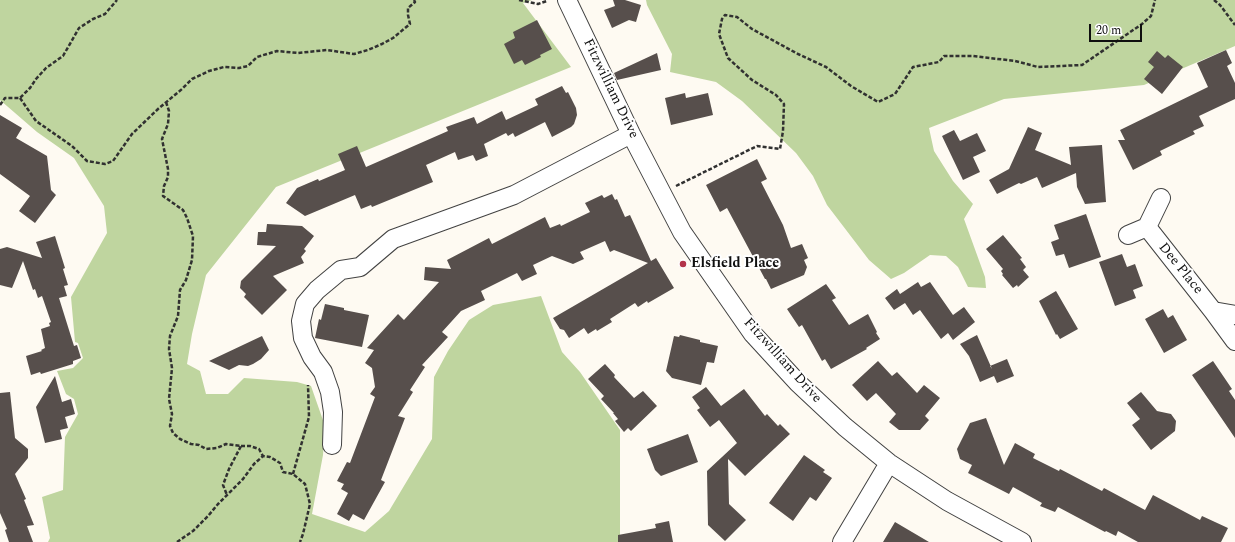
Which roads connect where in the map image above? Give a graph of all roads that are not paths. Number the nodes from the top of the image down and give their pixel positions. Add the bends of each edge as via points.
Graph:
1 (567, 0) edge
2 (631, 134) junction
3 (1161, 198) dead end
4 (1147, 227) junction
5 (1128, 235) dead end
6 (1213, 311) junction
7 (1235, 315) edge
8 (1235, 341) edge
9 (332, 445) dead end
10 (889, 463) junction
11 (842, 542) edge
12 (1022, 542) edge

1 - 2 street, Fitzwilliam Drive
2 - 9 street via 514,195 393,239 360,267 341,270 317,290 305,304 301,321 303,338 323,372 330,392 333,412
2 - 10 street, Fitzwilliam Drive via 682,232 753,334 798,383
3 - 4 street
4 - 5 street
4 - 6 street, Dee Place
6 - 7 street
6 - 8 street, Dee Place
10 - 11 street
10 - 12 street, Fitzwilliam Drive via 946,501

